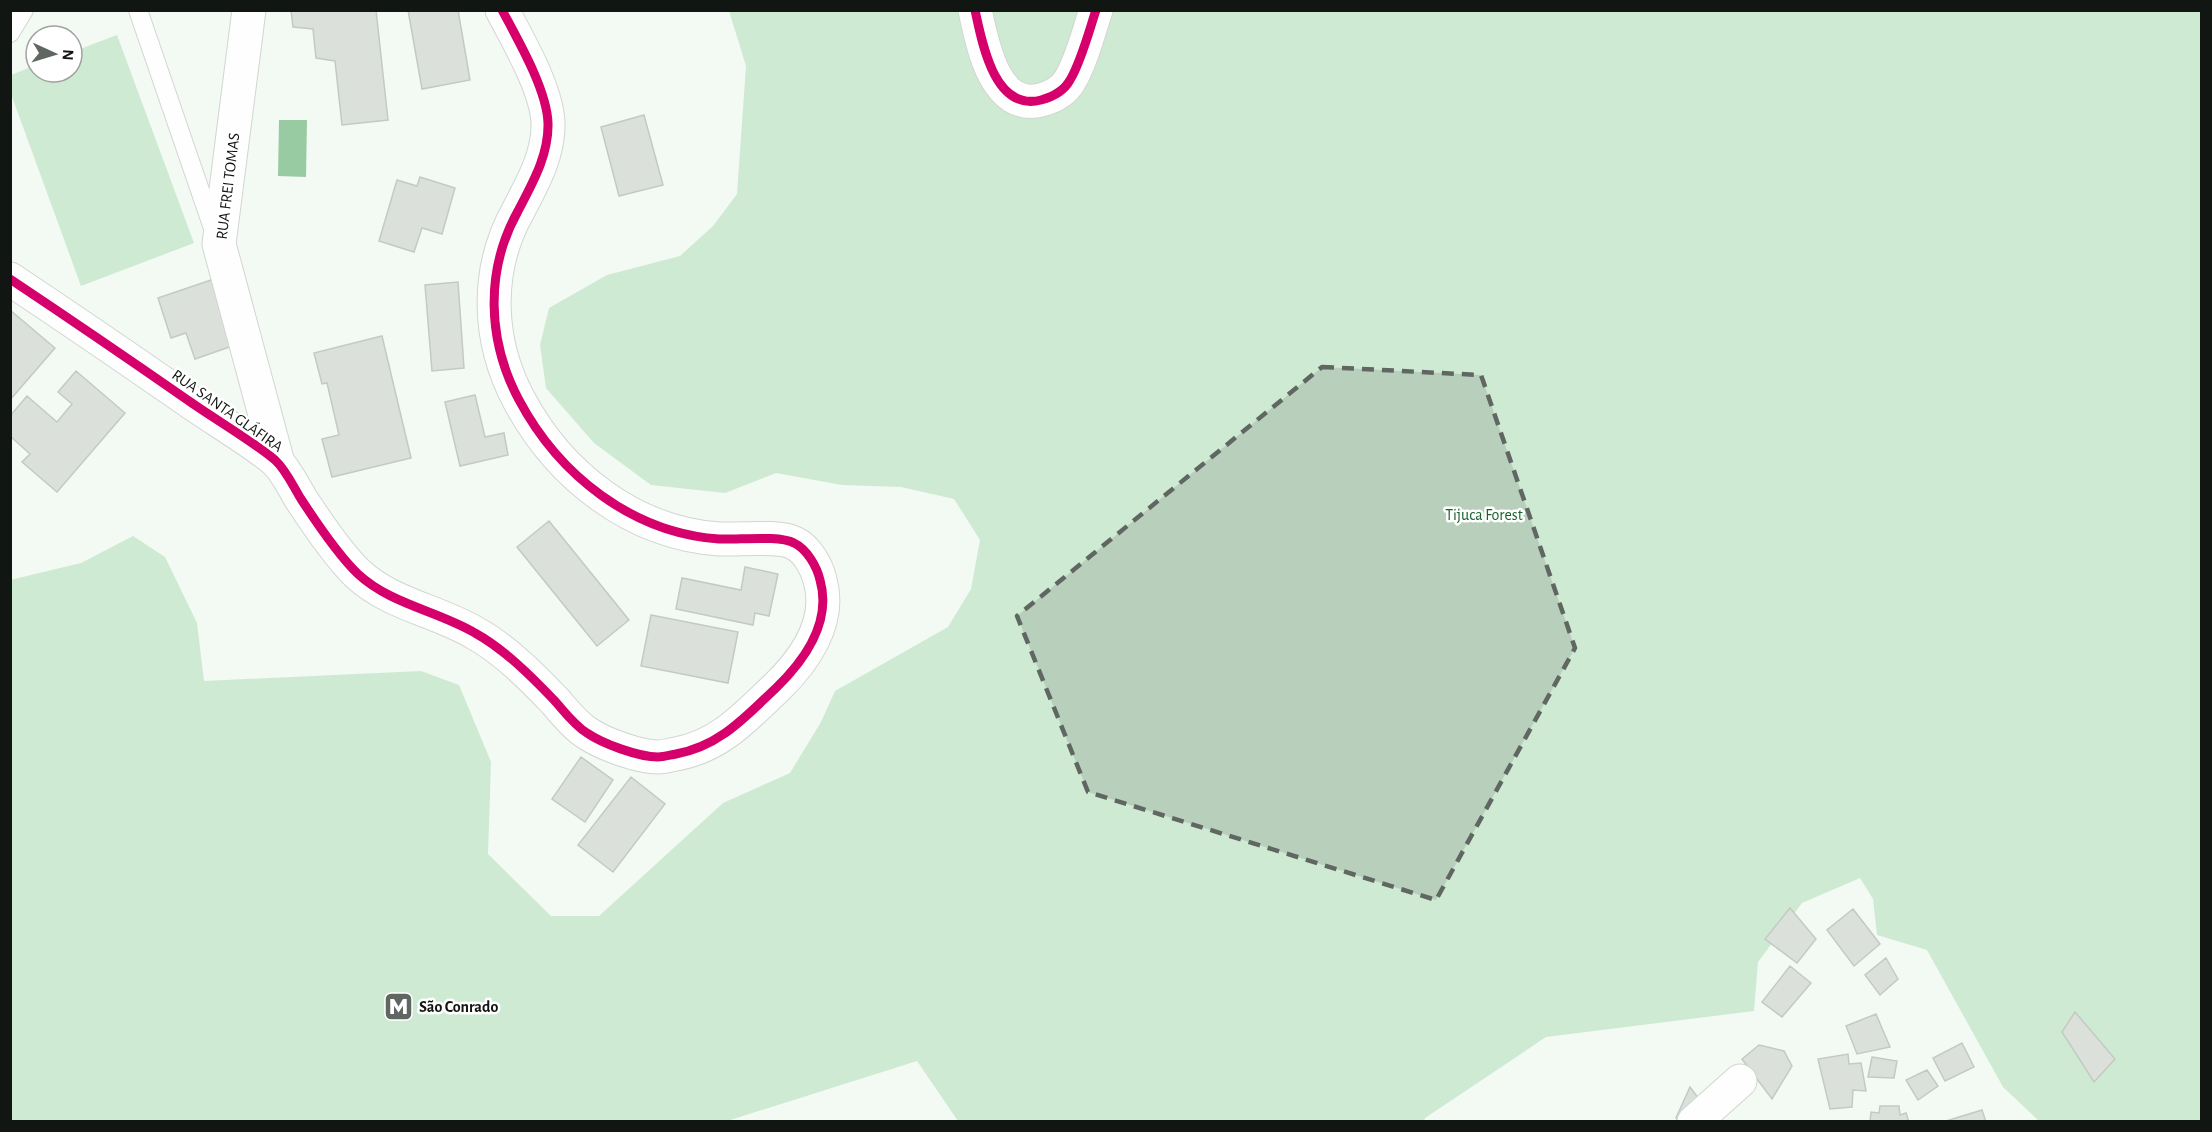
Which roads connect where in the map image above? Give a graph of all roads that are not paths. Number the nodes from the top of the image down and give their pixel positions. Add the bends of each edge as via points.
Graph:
1 (24, 10) edge
2 (138, 10) edge
3 (249, 10) edge
4 (502, 10) edge
5 (975, 10) edge
6 (1096, 10) edge
7 (10, 33) edge
8 (219, 244) junction
9 (10, 279) edge
10 (278, 462) junction
11 (1740, 1081) dead end
12 (1694, 1122) edge

1 - 7 lane
2 - 8 lane
3 - 8 street, RUA FREI TOMAS
4 - 10 street, RUA SANTA GLÁFIRA via 542,91 548,124 534,183 500,252 493,296 499,348 518,397 541,435 570,469 601,496 636,518 678,533 717,539 793,542 809,556 821,582 823,611 815,640 787,677 733,729 697,750 658,757 617,748 585,732 543,689 476,633 392,597 359,575 317,524
5 - 6 street via 986,58 1002,88 1018,99 1036,101 1054,96 1070,81
8 - 10 street, RUA FREI TOMAS
9 - 10 street, RUA SANTA GLÁFIRA
11 - 12 street

